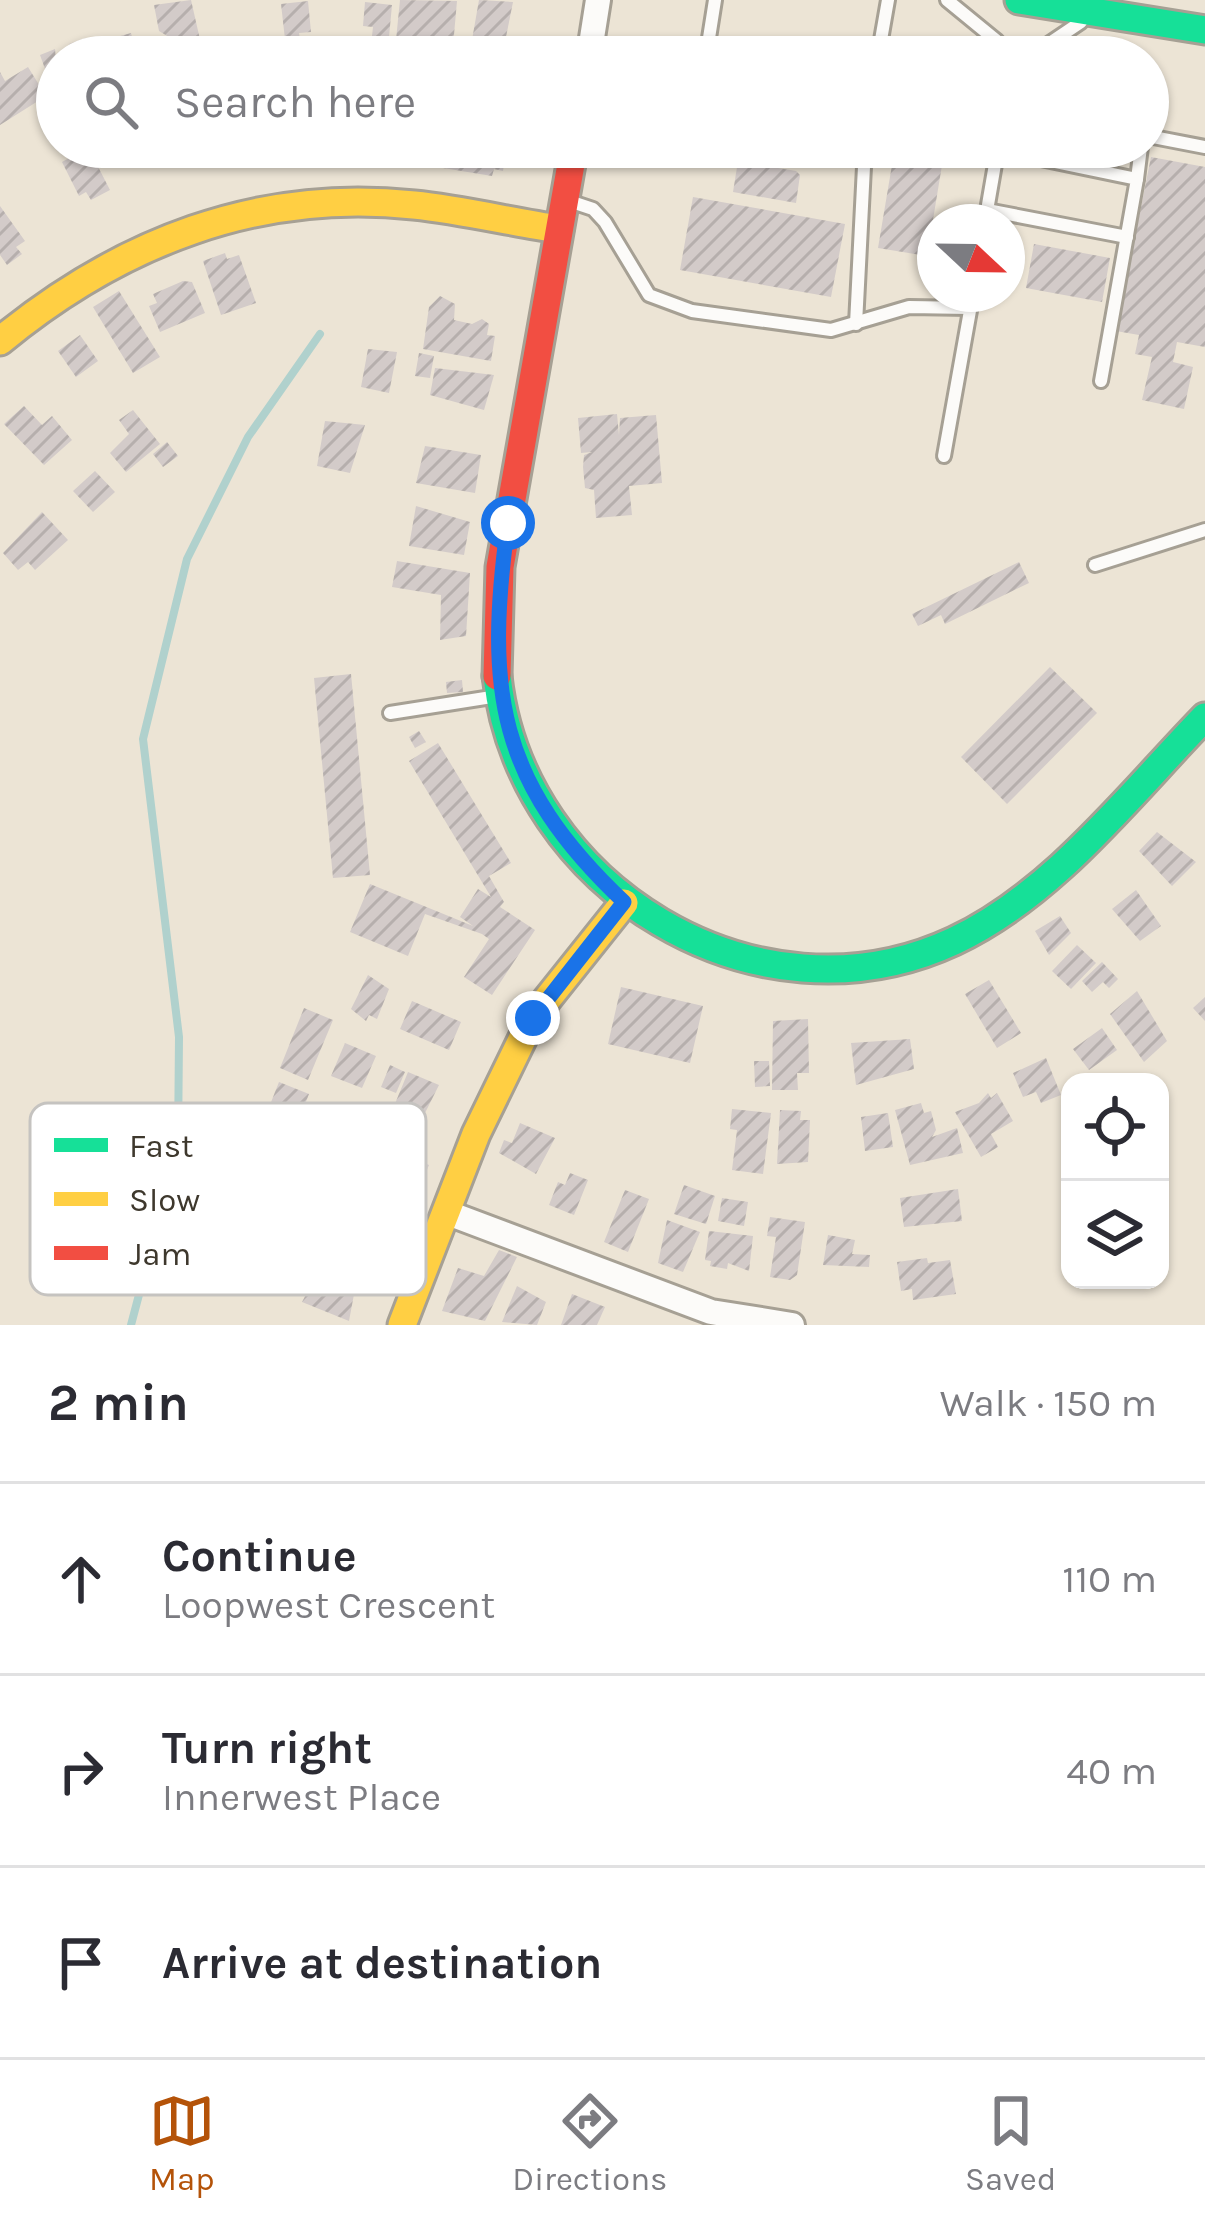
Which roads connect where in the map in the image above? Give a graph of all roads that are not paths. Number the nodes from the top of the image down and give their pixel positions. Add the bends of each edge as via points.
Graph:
1 (598, 0) edge
2 (715, 0) edge
3 (888, 0) edge
4 (947, 0) edge
5 (1018, 0) edge
6 (1105, 14) junction
7 (1205, 30) edge
8 (592, 36) edge
9 (709, 36) edge
10 (882, 36) edge
11 (991, 36) edge
12 (1054, 36) edge
13 (1169, 140) edge
14 (1205, 147) edge
15 (570, 168) edge
16 (864, 168) edge
17 (994, 168) edge
18 (1088, 168) edge
19 (1138, 168) edge
20 (1137, 179) junction
21 (564, 200) junction
22 (988, 204) edge
23 (1025, 222) edge
24 (560, 229) junction
25 (1127, 237) junction
26 (917, 306) edge
27 (969, 312) edge
28 (856, 324) junction
29 (0, 340) edge
30 (1101, 380) dead end
31 (944, 456) dead end
32 (1205, 530) edge
33 (1095, 565) dead end
34 (499, 696) junction
35 (390, 713) dead end
36 (1205, 717) edge
37 (624, 902) junction
38 (448, 1213) junction
39 (426, 1267) edge
40 (414, 1295) edge
41 (402, 1325) edge
42 (792, 1325) edge

1 - 8 street
2 - 9 lane
3 - 10 lane
4 - 11 lane
5 - 6 street
6 - 7 street
6 - 12 lane
13 - 14 lane
15 - 21 street
16 - 28 lane
17 - 22 lane
18 - 20 lane
19 - 20 lane
20 - 25 lane
21 - 24 street
21 - 28 lane via 593,209 637,279 664,303 800,328
23 - 25 lane
24 - 29 street via 401,203 311,200 195,222 98,266
24 - 34 street via 496,606
25 - 30 lane
26 - 28 lane
27 - 31 lane
32 - 33 lane
34 - 35 lane
34 - 37 street via 540,805 580,861
36 - 37 street via 1027,897 952,943 887,963 767,962 698,941
37 - 38 street via 533,1018
38 - 39 street
38 - 42 street via 711,1312
40 - 41 street

